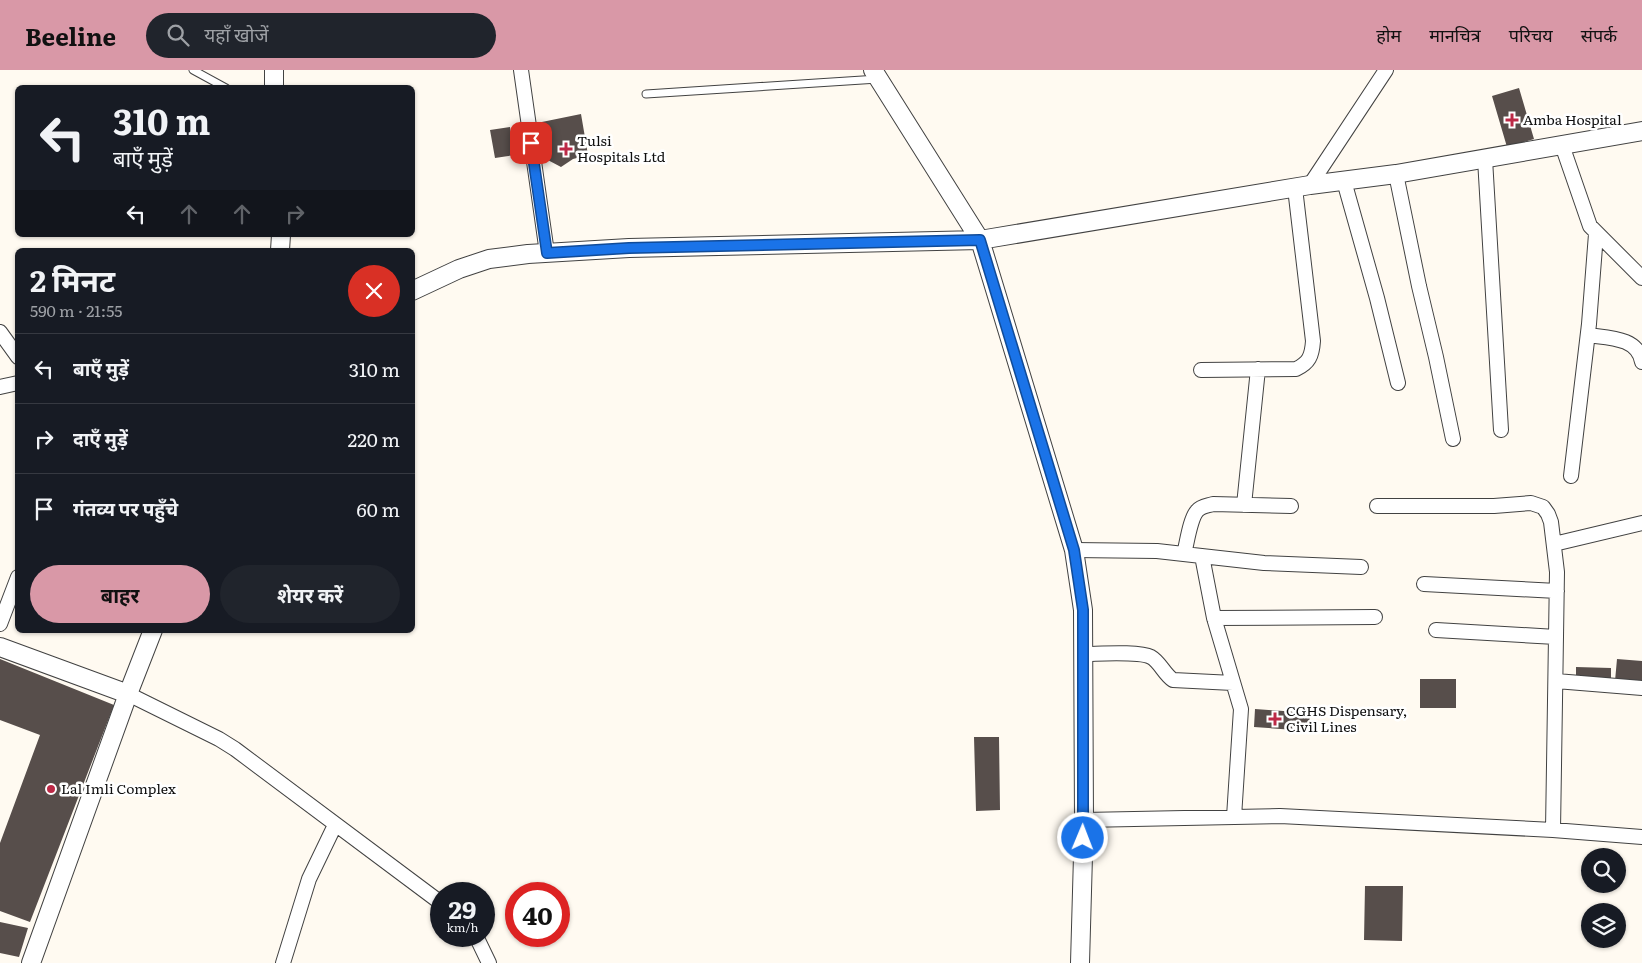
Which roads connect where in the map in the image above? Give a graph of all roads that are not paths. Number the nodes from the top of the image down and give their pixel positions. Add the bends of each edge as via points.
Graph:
1 (193, 70) edge
2 (274, 70) edge
3 (521, 70) edge
4 (1386, 70) edge
5 (876, 75) edge
6 (220, 85) edge
7 (274, 85) edge
8 (646, 94) dead end
9 (1642, 132) edge
10 (1562, 145) junction
11 (1485, 159) junction
12 (1396, 174) junction
13 (1344, 181) junction
14 (1302, 186) junction
15 (1596, 234) junction
16 (980, 240) junction
17 (547, 253) junction
18 (1642, 278) edge
19 (415, 290) edge
20 (0, 332) edge
21 (1588, 335) junction
22 (15, 352) edge
23 (1642, 362) edge
24 (1201, 370) dead end
25 (1258, 370) junction
26 (1398, 383) dead end
27 (15, 384) edge
28 (0, 387) edge
29 (1501, 430) dead end
30 (1453, 439) dead end
31 (1571, 476) dead end
32 (1244, 505) junction
33 (1291, 506) dead end
34 (1377, 506) dead end
35 (1642, 523) edge
36 (1554, 544) junction
37 (1074, 550) junction
38 (1184, 554) junction
39 (1202, 556) junction
40 (1361, 567) dead end
41 (1424, 584) dead end
42 (15, 585) edge
43 (1557, 591) junction
44 (1375, 617) dead end
45 (1214, 618) junction
46 (0, 624) edge
47 (1436, 630) dead end
48 (152, 633) edge
49 (1556, 637) junction
50 (0, 647) edge
51 (1083, 654) junction
52 (1556, 681) junction
53 (1233, 682) junction
54 (1642, 688) edge
55 (128, 694) junction
56 (1234, 817) junction
57 (1084, 820) junction
58 (335, 825) junction
59 (1553, 830) junction
60 (1642, 837) edge
61 (430, 895) edge
62 (481, 947) edge
63 (31, 963) edge
64 (283, 963) edge
65 (488, 963) edge
66 (1080, 963) edge

1 - 6 lane
2 - 7 street
3 - 17 street
4 - 14 street
5 - 8 lane
5 - 16 street
9 - 10 street
10 - 11 street
10 - 15 street via 1585,215
11 - 12 street
11 - 29 street
12 - 13 street
12 - 30 street
13 - 14 street
13 - 26 street
14 - 16 street
14 - 25 street via 1313,350 1305,365 1296,369
15 - 18 street
15 - 21 street
16 - 17 street via 629,248
16 - 37 street
17 - 19 street via 489,259
20 - 22 street
21 - 23 street via 1630,343 1637,348
21 - 31 street
24 - 25 street
25 - 32 street
27 - 28 street
32 - 33 street
32 - 38 street via 1212,504 1197,511
34 - 36 street via 1531,503 1542,507 1548,514
35 - 36 street
36 - 43 street
37 - 38 street
37 - 51 street via 1083,610
38 - 39 street
39 - 40 street via 1264,563
39 - 45 street
41 - 43 street
42 - 46 street
43 - 49 street
44 - 45 street
45 - 53 street
47 - 49 street
48 - 55 street
49 - 52 street
50 - 55 street
51 - 53 street via 1146,655 1173,680
51 - 57 street
52 - 54 street
52 - 59 street
53 - 56 street via 1241,721
55 - 58 street via 219,739
55 - 63 street
56 - 57 street
56 - 59 street via 1280,816
57 - 66 street
58 - 61 street
58 - 64 street via 309,879
59 - 60 street
62 - 65 street

